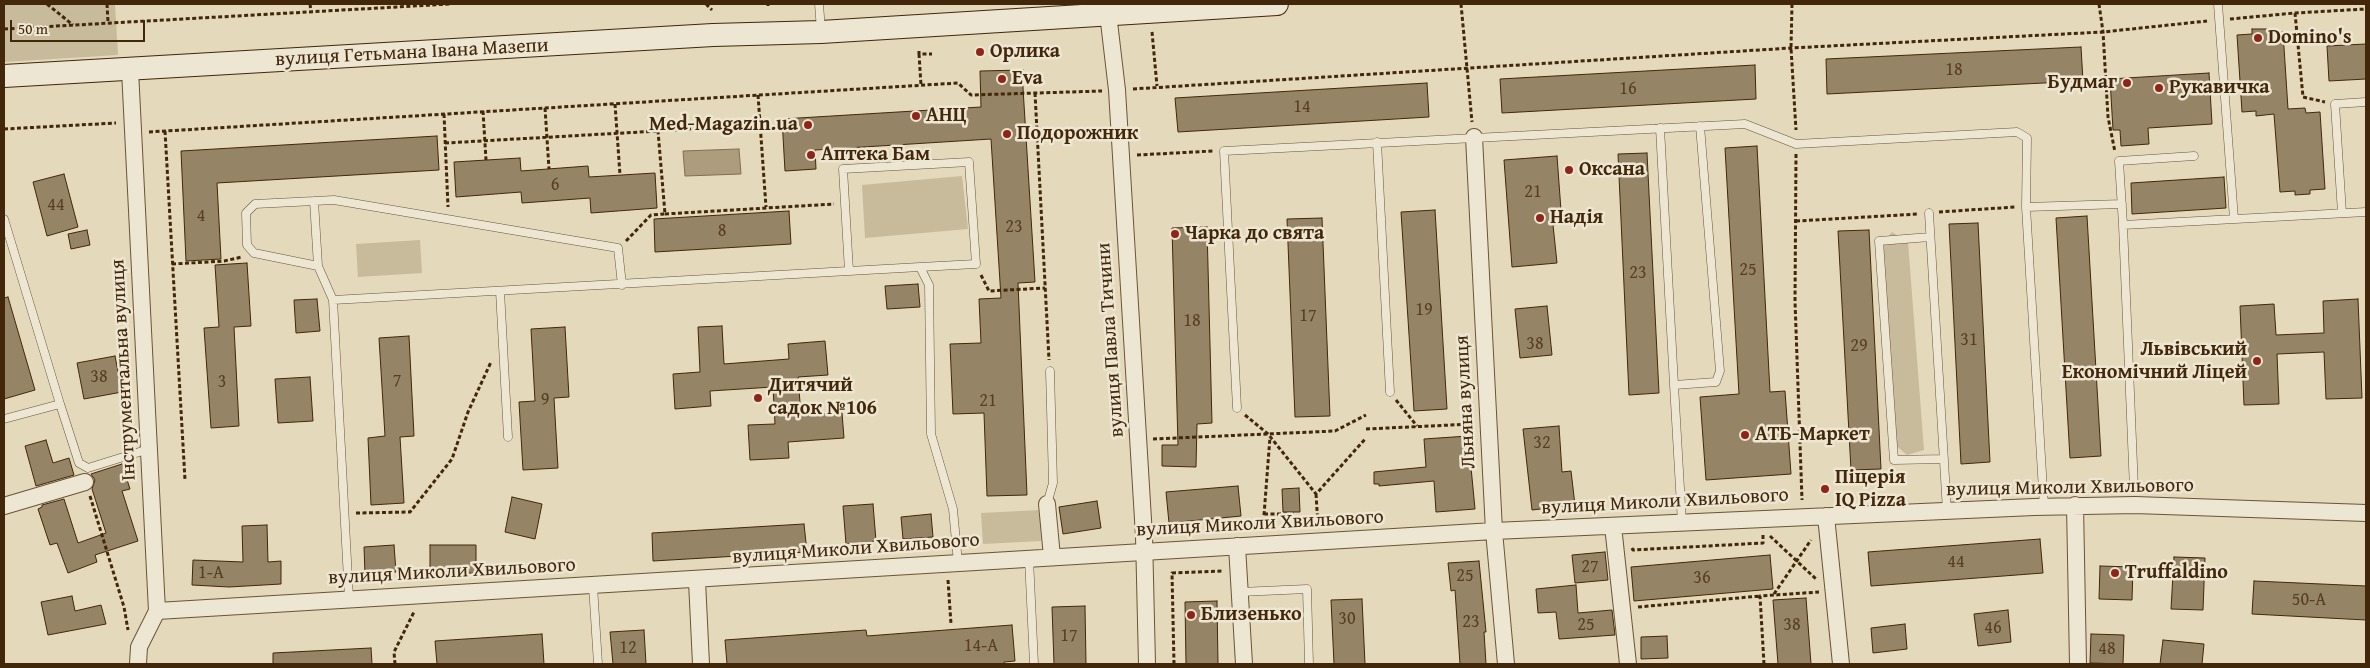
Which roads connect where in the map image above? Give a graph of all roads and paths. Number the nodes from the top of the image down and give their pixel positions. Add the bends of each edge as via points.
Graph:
1 (47, 4) edge
2 (107, 4) edge
3 (310, 4) edge
4 (450, 4) edge
5 (706, 4) edge
6 (819, 4) edge
7 (1277, 4) edge
8 (1461, 4) edge
9 (1792, 4) edge
10 (2099, 4) edge
11 (2218, 4) edge
12 (1108, 9) edge
13 (2366, 9) edge
14 (712, 10) dead end
15 (310, 11) junction
16 (2296, 12) junction
17 (2230, 19) dead end
18 (2210, 21) dead end
19 (108, 22) junction
20 (73, 25) junction
21 (4, 29) edge
22 (821, 32) junction
23 (1152, 32) dead end
24 (2104, 32) junction
25 (1791, 48) junction
26 (932, 54) dead end
27 (1466, 68) junction
28 (130, 70) junction
29 (4, 76) edge
30 (921, 85) junction
31 (1157, 86) junction
32 (1117, 90) junction
33 (1035, 93) junction
34 (758, 95) junction
35 (2366, 102) edge
36 (615, 103) junction
37 (2336, 104) junction
38 (545, 108) junction
39 (482, 111) junction
40 (444, 114) junction
41 (760, 124) junction
42 (1700, 126) junction
43 (1660, 128) junction
44 (4, 129) edge
45 (164, 131) junction
46 (658, 131) junction
47 (134, 133) junction
48 (617, 133) junction
49 (547, 137) junction
50 (1474, 137) junction
51 (484, 140) junction
52 (1377, 142) junction
53 (445, 143) junction
54 (1796, 144) junction
55 (1224, 151) junction
56 (1120, 156) junction
57 (2194, 156) dead end
58 (486, 160) dead end
59 (2118, 161) junction
60 (549, 169) dead end
61 (620, 175) dead end
62 (314, 201) junction
63 (845, 203) junction
64 (2122, 204) junction
65 (766, 207) junction
66 (2026, 207) junction
67 (2366, 212) edge
68 (1929, 213) junction
69 (2342, 213) junction
70 (665, 214) junction
71 (4, 218) edge
72 (2234, 219) junction
73 (448, 220) junction
74 (1796, 222) junction
75 (2123, 225) junction
76 (1930, 237) junction
77 (618, 248) junction
78 (254, 253) junction
79 (172, 264) junction
80 (976, 264) junction
81 (318, 266) junction
82 (920, 267) junction
83 (849, 271) junction
84 (622, 285) junction
85 (1045, 288) junction
86 (500, 291) junction
87 (333, 300) junction
88 (502, 339) junction
89 (1050, 371) joint
90 (1674, 385) junction
91 (1390, 392) joint
92 (60, 404) junction
93 (1237, 408) joint
94 (1366, 415) dead end
95 (4, 419) edge
96 (1488, 424) junction
97 (1418, 427) junction
98 (1366, 429) dead end
99 (1269, 435) junction
100 (508, 437) dead end
101 (1366, 438) dead end
102 (1150, 440) dead end
103 (149, 449) junction
104 (1944, 459) junction
105 (185, 480) dead end
106 (85, 482) joint
107 (2134, 489) dead end
108 (1316, 494) junction
109 (1047, 504) joint
110 (2074, 505) junction
111 (4, 506) edge
112 (2044, 507) junction
113 (1947, 511) junction
114 (345, 513) junction
115 (2366, 513) edge
116 (1264, 514) junction
117 (1294, 514) dead end
118 (1826, 516) junction
119 (1803, 517) junction
120 (1682, 523) junction
121 (1613, 526) junction
122 (1262, 532) dead end
123 (1494, 532) junction
124 (1766, 532) dead end
125 (1813, 537) dead end
126 (1319, 541) junction
127 (1237, 546) junction
128 (1145, 551) junction
129 (1052, 557) junction
130 (1029, 559) junction
131 (1797, 561) junction
132 (952, 564) junction
133 (1172, 573) dead end
134 (697, 580) junction
135 (593, 586) junction
136 (1823, 586) dead end
137 (1240, 592) junction
138 (1820, 592) dead end
139 (1774, 594) junction
140 (423, 595) junction
141 (1760, 596) junction
142 (350, 598) junction
143 (124, 607) dead end
144 (1622, 609) junction
145 (157, 611) junction
146 (951, 624) dead end
147 (138, 664) edge
148 (395, 664) edge
149 (598, 664) edge
150 (701, 664) edge
151 (1034, 664) edge
152 (1147, 664) edge
153 (1174, 664) edge
154 (1244, 664) edge
155 (1309, 664) edge
156 (1506, 664) edge
157 (1628, 664) edge
158 (1764, 664) edge
159 (1841, 664) edge
160 (2078, 664) edge

1 - 20 path
2 - 19 path
3 - 15 path
4 - 15 path
5 - 14 path
6 - 22 lane
7 - 12 main road, вулиця Гетьмана Івана Мазепи
8 - 27 path
9 - 25 path
10 - 24 path
11 - 72 lane
12 - 22 main road, вулиця Гетьмана Івана Мазепи
12 - 32 street, вулиця Павла Тичини
13 - 16 path
15 - 19 path
16 - 17 path
16 - 37 path via 2303,98
18 - 24 path
19 - 20 path
20 - 21 path
22 - 28 main road, вулиця Гетьмана Івана Мазепи
23 - 31 path
24 - 25 path
24 - 59 path via 2108,117
25 - 27 path
25 - 54 path
26 - 30 path via 919,53
27 - 31 path
27 - 50 path
28 - 29 main road, вулиця Гетьмана Івана Мазепи
28 - 47 street, Інструментальна вулиця
30 - 33 path via 958,83 971,95
30 - 34 path
31 - 32 path
32 - 33 path
32 - 56 street, вулиця Павла Тичини
33 - 85 path
34 - 36 path
34 - 41 path
35 - 37 lane
36 - 38 path
36 - 48 path
37 - 69 lane
38 - 39 path
38 - 49 path
39 - 40 path
39 - 51 path
40 - 45 path
40 - 53 path
41 - 46 path
41 - 65 path
42 - 43 lane
42 - 54 lane via 1745,124
42 - 90 lane via 1720,371 1716,382
43 - 50 lane
43 - 90 lane
44 - 47 path via 119,123
45 - 47 path
45 - 79 path
46 - 48 path
46 - 70 path
47 - 103 street, Інструментальна вулиця
48 - 49 path
48 - 61 path
49 - 51 path
49 - 60 path
50 - 52 lane
50 - 96 street, Льняна вулиця
51 - 53 path
51 - 58 path
52 - 55 lane
52 - 91 lane
53 - 73 path
54 - 66 lane via 2017,132 2027,138
54 - 74 path
55 - 56 path
55 - 93 lane
56 - 128 street, вулиця Павла Тичини
57 - 59 lane
59 - 64 lane
62 - 73 lane via 334,200
62 - 78 lane via 255,204 246,213 247,245
62 - 81 lane
63 - 65 path
63 - 80 lane via 843,169 969,162
63 - 83 lane
64 - 66 lane
64 - 75 lane
65 - 70 path
66 - 68 path
66 - 112 lane
67 - 69 lane
68 - 74 path
68 - 76 lane
69 - 72 lane
70 - 77 path via 651,215
71 - 92 lane
72 - 75 lane
73 - 77 lane
74 - 119 path via 1795,301
75 - 107 lane
76 - 104 lane
76 - 104 lane via 1880,240 1894,460
77 - 84 lane
78 - 79 path via 224,262
78 - 81 lane
79 - 105 path
80 - 82 lane
80 - 85 path via 989,291
81 - 87 lane
82 - 83 lane
82 - 132 lane via 929,285 930,434 953,509
83 - 84 lane
84 - 86 lane
85 - 89 path
86 - 87 lane
86 - 88 lane
87 - 114 lane
88 - 100 lane
88 - 114 path via 468,412 452,459 410,512
89 - 109 lane via 1053,483
90 - 120 lane
91 - 97 path
92 - 95 lane
92 - 103 lane via 79,464 88,468
93 - 99 path
94 - 99 path via 1335,431
96 - 97 path
96 - 123 street, Льняна вулиця
97 - 98 path
99 - 102 path
99 - 108 path
99 - 116 path
101 - 108 path
103 - 145 street, Інструментальна вулиця
104 - 113 lane
106 - 111 street
106 - 143 path
108 - 126 path
109 - 129 street
110 - 112 street, вулиця Миколи Хвильового
110 - 115 street, вулиця Миколи Хвильового
110 - 160 street
112 - 113 street, вулиця Миколи Хвильового
113 - 118 street, вулиця Миколи Хвильового
114 - 142 lane
116 - 117 path
116 - 122 path
118 - 119 street, вулиця Миколи Хвильового
118 - 159 street
119 - 120 street, вулиця Миколи Хвильового
120 - 121 street, вулиця Миколи Хвильового
121 - 123 street, вулиця Миколи Хвильового
121 - 144 street
123 - 126 street, вулиця Миколи Хвильового
123 - 156 street, Льняна вулиця
124 - 131 path
125 - 131 path
126 - 127 street, вулиця Миколи Хвильового
127 - 128 street, вулиця Миколи Хвильового
127 - 137 street
128 - 129 street, вулиця Миколи Хвильового
128 - 152 street, вулиця Павла Тичини
129 - 130 street, вулиця Миколи Хвильового
130 - 132 street, вулиця Миколи Хвильового
130 - 151 lane
131 - 136 path
131 - 139 path
132 - 134 street, вулиця Миколи Хвильового
132 - 146 path
133 - 153 path
134 - 135 street, вулиця Миколи Хвильового
134 - 150 street
135 - 140 street, вулиця Миколи Хвильового
135 - 149 lane
137 - 154 street
137 - 155 lane via 1307,589
138 - 139 path
139 - 141 path
140 - 142 street, вулиця Миколи Хвильового
140 - 148 path via 394,652
141 - 144 path
141 - 158 path
142 - 145 street, вулиця Миколи Хвильового
144 - 157 street
145 - 147 street, Інструментальна вулиця via 139,647

